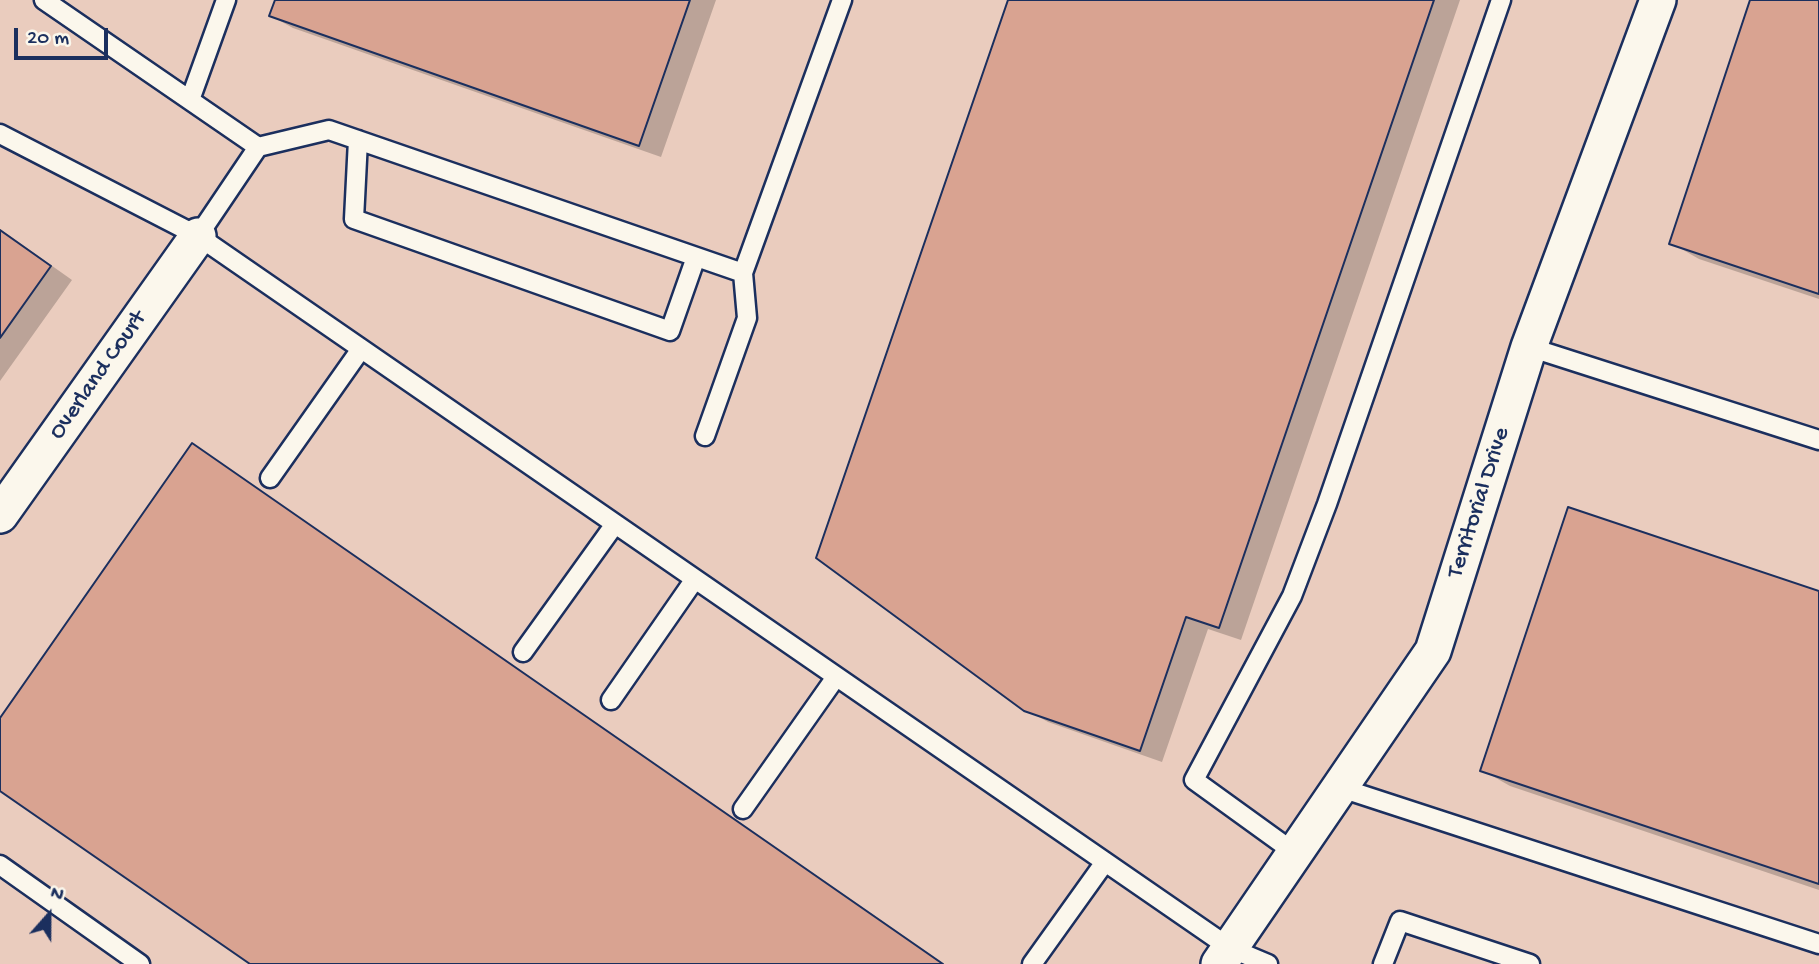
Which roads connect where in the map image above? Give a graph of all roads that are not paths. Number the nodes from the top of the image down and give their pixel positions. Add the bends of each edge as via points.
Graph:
1 (44, 0) edge
2 (226, 0) edge
3 (842, 0) edge
4 (1501, 0) edge
5 (1658, 0) edge
6 (190, 100) junction
7 (0, 134) edge
8 (358, 140) junction
9 (258, 147) junction
10 (198, 236) junction
11 (696, 257) junction
12 (743, 273) junction
13 (1529, 347) junction
14 (361, 349) junction
15 (705, 436) dead end
16 (1819, 440) edge
17 (270, 478) dead end
18 (0, 515) edge
19 (615, 524) junction
20 (695, 579) junction
21 (523, 652) dead end
22 (836, 677) junction
23 (611, 700) dead end
24 (1341, 788) junction
25 (743, 809) dead end
26 (1295, 853) junction
27 (1105, 862) junction
28 (0, 865) edge
29 (1819, 944) edge
30 (1224, 956) edge
31 (140, 964) edge
32 (1032, 964) edge
33 (1268, 964) edge
34 (1383, 964) edge
35 (1530, 964) edge

1 - 6 lane
2 - 6 lane
3 - 12 lane
4 - 26 lane via 1292,596 1194,780
5 - 13 street, Territorial Drive
6 - 9 lane
7 - 10 lane
8 - 9 lane via 330,130
8 - 11 lane
8 - 11 lane via 354,219 670,331
9 - 10 lane
10 - 14 lane
10 - 18 street, Overland Court
11 - 12 lane
12 - 15 lane via 747,317
13 - 16 lane
13 - 24 street, Territorial Drive via 1433,651
14 - 17 lane
14 - 19 lane
19 - 20 lane
19 - 21 lane
20 - 22 lane
20 - 23 lane
22 - 25 lane
22 - 27 lane
24 - 26 street, Territorial Drive
24 - 29 lane
26 - 30 street, Territorial Drive
27 - 30 lane
27 - 32 lane
28 - 31 lane
30 - 33 lane
34 - 35 lane via 1400,921

